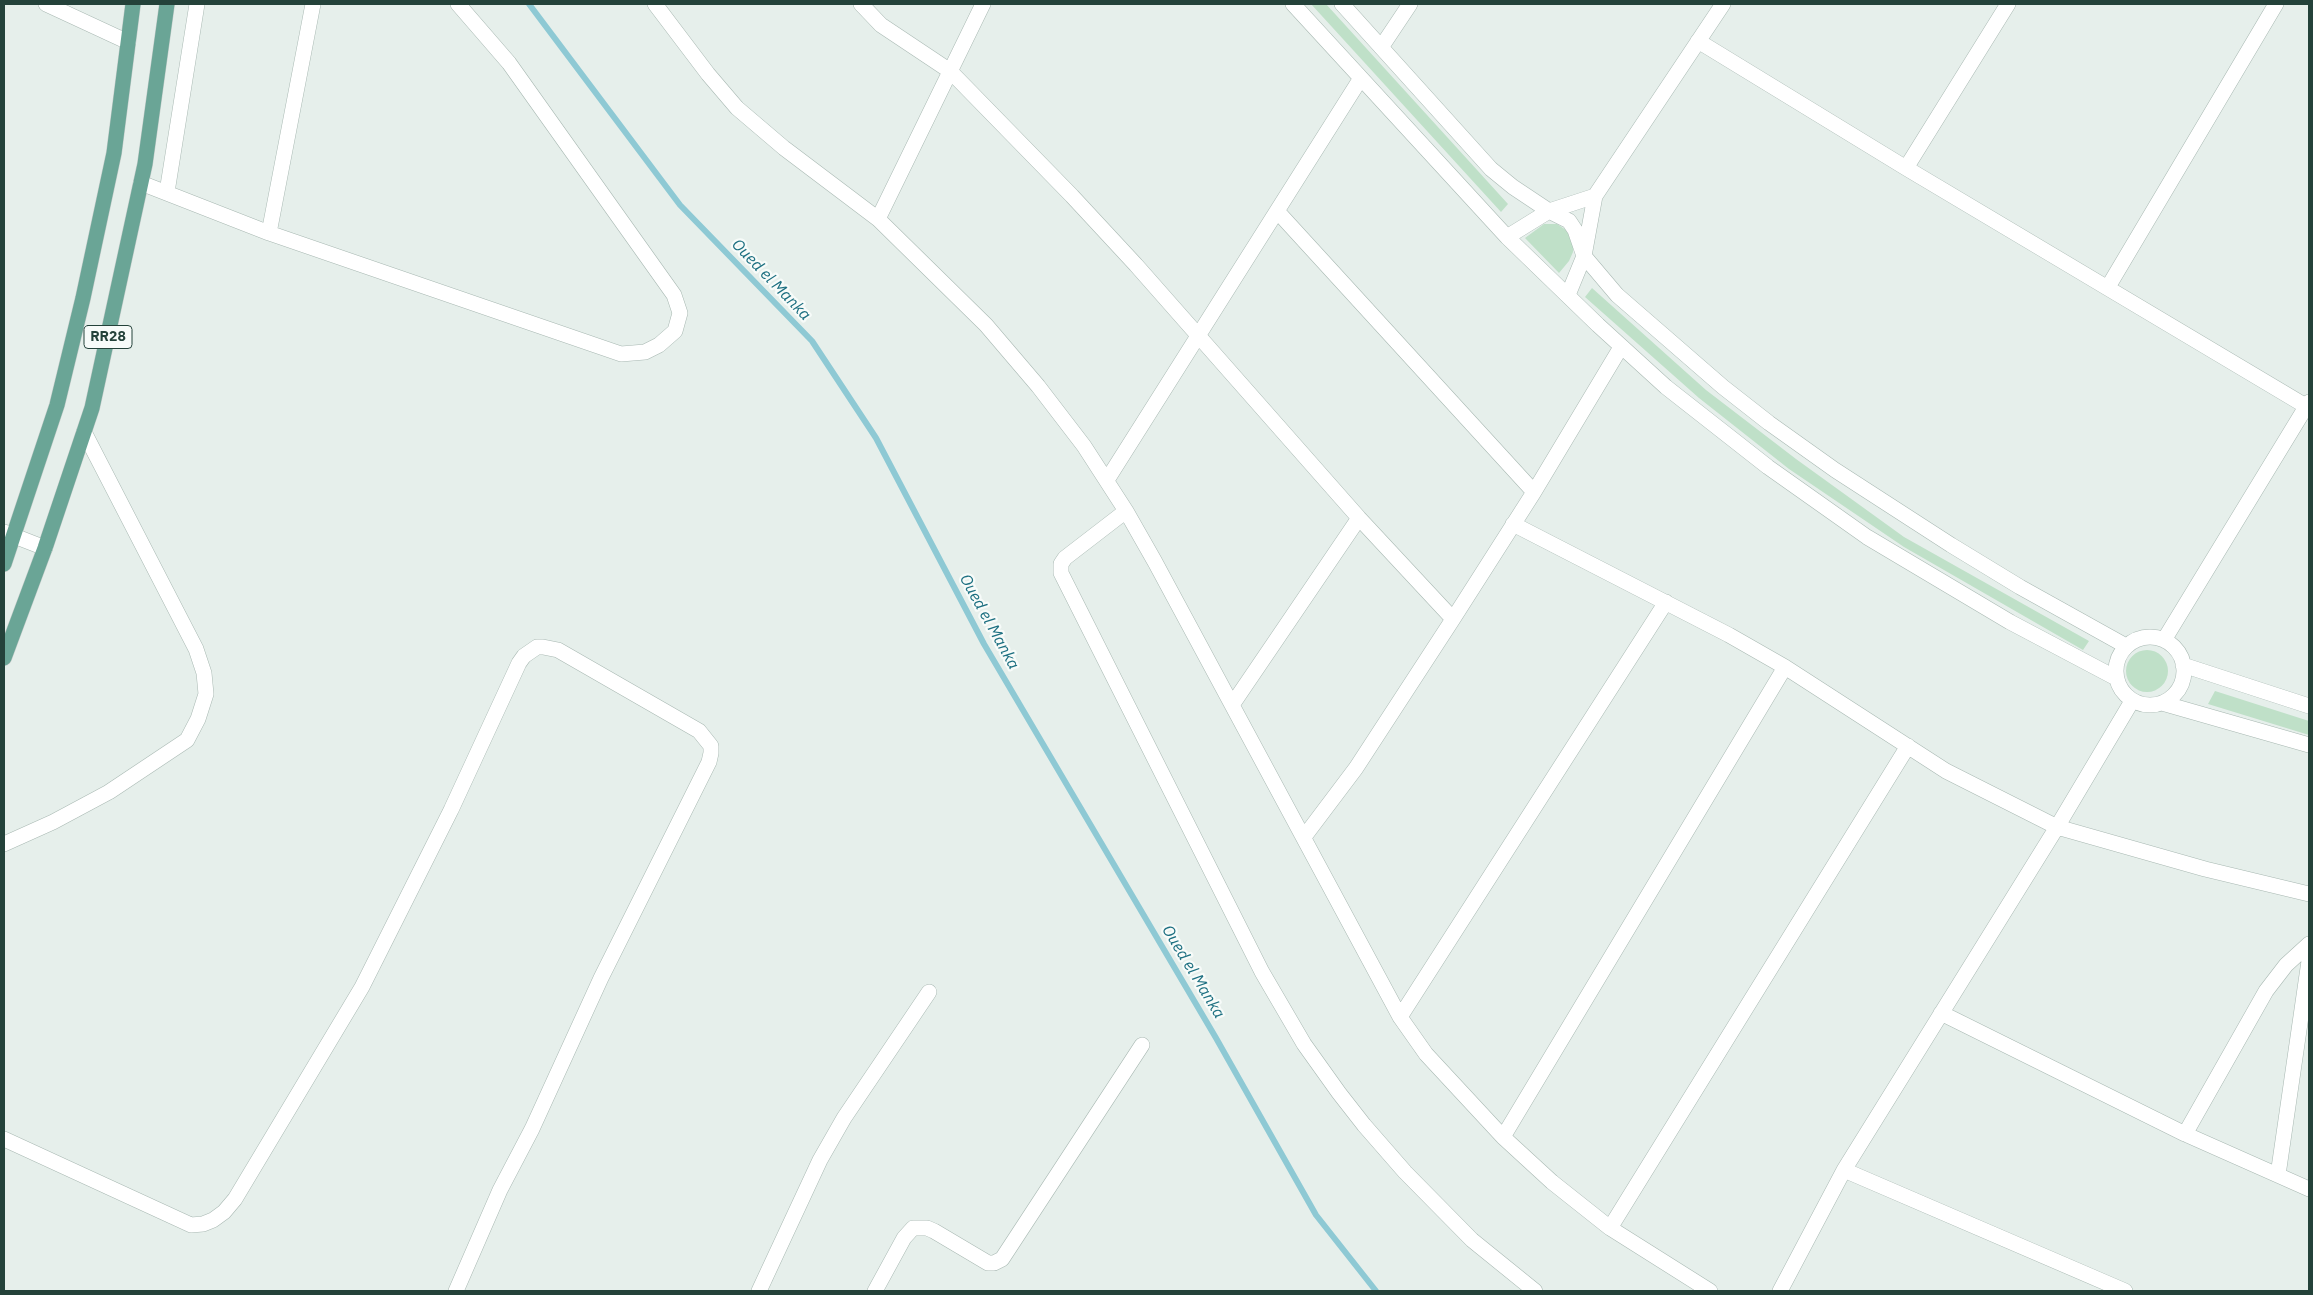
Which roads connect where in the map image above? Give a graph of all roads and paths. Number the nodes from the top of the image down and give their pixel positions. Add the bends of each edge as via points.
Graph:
1 (46, 4) edge
2 (133, 4) edge
3 (167, 4) edge
4 (197, 4) edge
5 (313, 4) edge
6 (458, 4) edge
7 (655, 4) edge
8 (861, 4) edge
9 (983, 4) edge
10 (1293, 4) edge
11 (1342, 4) edge
12 (1410, 4) edge
13 (1723, 4) edge
14 (2008, 4) edge
15 (2276, 4) edge
16 (1698, 41) junction
17 (128, 42) junction
18 (1382, 46) junction
19 (950, 71) junction
20 (1361, 78) junction
21 (1906, 168) junction
22 (141, 183) junction
23 (167, 192) junction
24 (1595, 196) junction
25 (1277, 211) junction
26 (1548, 211) junction
27 (878, 219) junction
28 (269, 233) junction
29 (1507, 237) junction
30 (1584, 256) junction
31 (2108, 287) junction
32 (1568, 295) junction
33 (1198, 337) junction
34 (1621, 347) junction
35 (2308, 405) edge
36 (84, 432) junction
37 (1106, 480) junction
38 (1534, 492) junction
39 (1126, 511) junction
40 (1359, 518) junction
41 (1514, 524) junction
42 (9, 534) edge
43 (45, 548) junction
44 (4, 564) edge
45 (1666, 602) junction
46 (1453, 619) junction
47 (2164, 640) junction
48 (2126, 646) junction
49 (4, 658) edge
50 (2183, 665) junction
51 (1785, 667) junction
52 (2116, 678) junction
53 (2132, 701) junction
54 (2162, 703) junction
55 (1232, 705) junction
56 (2309, 706) edge
57 (2309, 745) edge
58 (1908, 746) junction
59 (2057, 827) junction
60 (1304, 837) junction
61 (4, 844) edge
62 (2309, 894) edge
63 (2309, 944) edge
64 (2309, 961) edge
65 (929, 992) dead end
66 (1941, 1013) junction
67 (1400, 1017) junction
68 (1142, 1045) dead end
69 (2184, 1134) junction
70 (1502, 1137) junction
71 (4, 1139) edge
72 (1844, 1170) junction
73 (2278, 1175) junction
74 (2309, 1189) edge
75 (1610, 1228) junction
76 (456, 1291) edge
77 (759, 1291) edge
78 (875, 1291) edge
79 (1535, 1291) edge
80 (1710, 1291) edge
81 (1780, 1291) edge
82 (2125, 1291) edge

1 - 17 street
2 - 17 main road, RR28
3 - 22 main road, RR28
4 - 23 street
5 - 28 street
6 - 28 street via 509,63 674,295 680,314 675,331 660,345 645,352 621,354
7 - 27 street via 737,108
8 - 19 street via 881,25
9 - 19 street
10 - 20 street
11 - 18 street
12 - 18 street
13 - 16 street
14 - 21 street
15 - 31 street
16 - 21 street
16 - 24 street
17 - 42 main road, RR28 via 114,154 83,298 57,405
18 - 26 street via 1492,169
19 - 27 street
19 - 33 street via 1072,196
20 - 25 street
20 - 29 street
21 - 31 street
22 - 23 street
22 - 36 main road, RR28 via 116,306
23 - 28 street
24 - 26 street
24 - 30 street
25 - 33 street
25 - 38 street
26 - 29 street
26 - 30 street via 1569,221
27 - 37 street via 986,325 1044,394
29 - 32 street
30 - 32 street
30 - 48 street via 1602,280 1635,312 1769,423 1951,545
31 - 35 street
32 - 34 street
33 - 37 street
33 - 40 street
34 - 38 street
34 - 52 street via 1768,467 1867,537 2010,622
35 - 47 street
36 - 43 main road, RR28
36 - 61 street via 196,649 204,673 206,694 187,740 109,792
37 - 39 street
38 - 41 street
39 - 55 street
39 - 79 street via 1065,558 1061,573 1262,972 1304,1044 1370,1132 1472,1240
40 - 46 street
40 - 55 street
41 - 45 street
41 - 46 street
42 - 43 street
42 - 44 main road, RR28
43 - 49 main road, RR28
45 - 51 street
45 - 67 street
46 - 60 street via 1356,768
47 - 48 street via 2138,639
47 - 50 street via 2177,650
48 - 52 street via 2116,666
50 - 54 street via 2179,688
50 - 56 street
51 - 58 street
51 - 70 street
52 - 53 street
53 - 54 street via 2152,705
53 - 59 street
54 - 57 street
55 - 60 street
58 - 59 street via 1978,789
58 - 75 street
59 - 62 street via 2205,869
59 - 66 street
60 - 67 street
63 - 69 street via 2286,965 2266,991
64 - 73 street
65 - 77 street via 844,1118 805,1188
66 - 69 street
66 - 72 street
67 - 70 street via 1426,1054
68 - 78 street via 1002,1259 988,1263 934,1231 914,1228 904,1238
69 - 73 street
70 - 75 street
71 - 76 street via 191,1225 214,1220 224,1212 235,1199 362,987 451,810 519,663 524,656 543,646 558,650 699,731 711,746 711,753 500,1190
72 - 81 street
72 - 82 street
73 - 74 street
75 - 80 street

